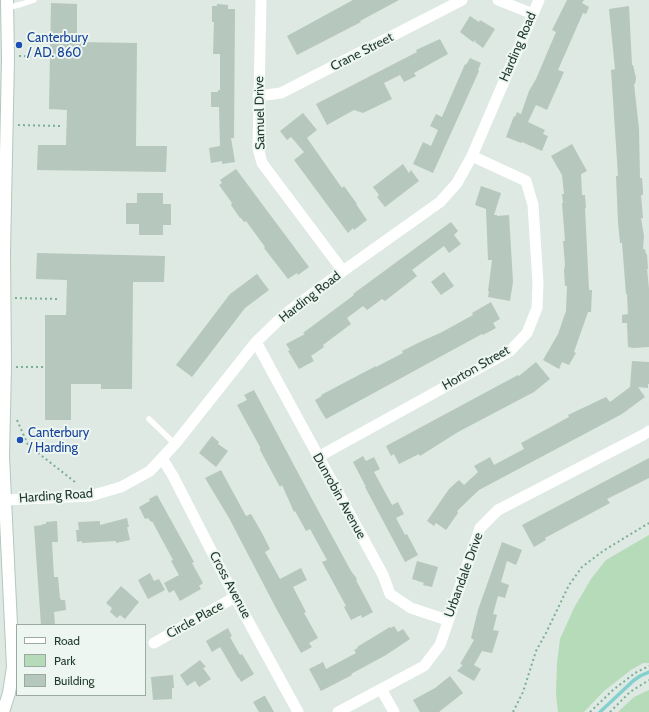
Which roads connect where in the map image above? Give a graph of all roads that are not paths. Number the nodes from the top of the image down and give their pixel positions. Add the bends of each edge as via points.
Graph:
1 (34, 0) edge
2 (261, 0) edge
3 (462, 0) edge
4 (498, 0) edge
5 (538, 0) edge
6 (7, 4) edge
7 (533, 14) junction
8 (258, 96) junction
9 (472, 156) junction
10 (3, 182) edge
11 (2, 212) edge
12 (2, 252) edge
13 (343, 271) junction
14 (256, 342) junction
15 (149, 419) dead end
16 (649, 431) edge
17 (175, 444) junction
18 (318, 457) junction
19 (162, 458) junction
20 (5, 500) junction
21 (235, 597) junction
22 (447, 620) junction
23 (154, 643) dead end
24 (381, 689) junction
25 (3, 712) edge
26 (298, 712) edge
27 (338, 712) edge
28 (394, 712) edge

1 - 6 lane via 22,4
2 - 8 street, Samuel Drive
3 - 8 street, Crane Street via 281,93
4 - 7 street
5 - 7 street, Harding Road
6 - 10 street via 7,125
7 - 9 street, Harding Road
8 - 13 street, Samuel Drive via 258,148 262,163
9 - 13 street, Harding Road via 458,183 440,202
9 - 18 street, Horton Street via 526,181 533,205 538,283 537,308 527,333 510,351
10 - 11 street
11 - 12 street
12 - 20 street
13 - 14 street, Harding Road via 284,315
14 - 17 street, Harding Road
14 - 18 street, Dunrobin Avenue
15 - 17 lane
16 - 22 street, Urbandale Drive via 498,510 480,528
17 - 19 street, Harding Road
18 - 22 street, Dunrobin Avenue via 383,575 390,594 411,608
19 - 20 street, Harding Road via 150,471 121,486 90,496
19 - 21 street, Cross Avenue
20 - 25 street via 13,667
21 - 23 street, Circle Place
21 - 26 street, Cross Avenue
22 - 24 street, Urbandale Drive via 440,645 424,666
24 - 27 street, Urbandale Drive
24 - 28 street

